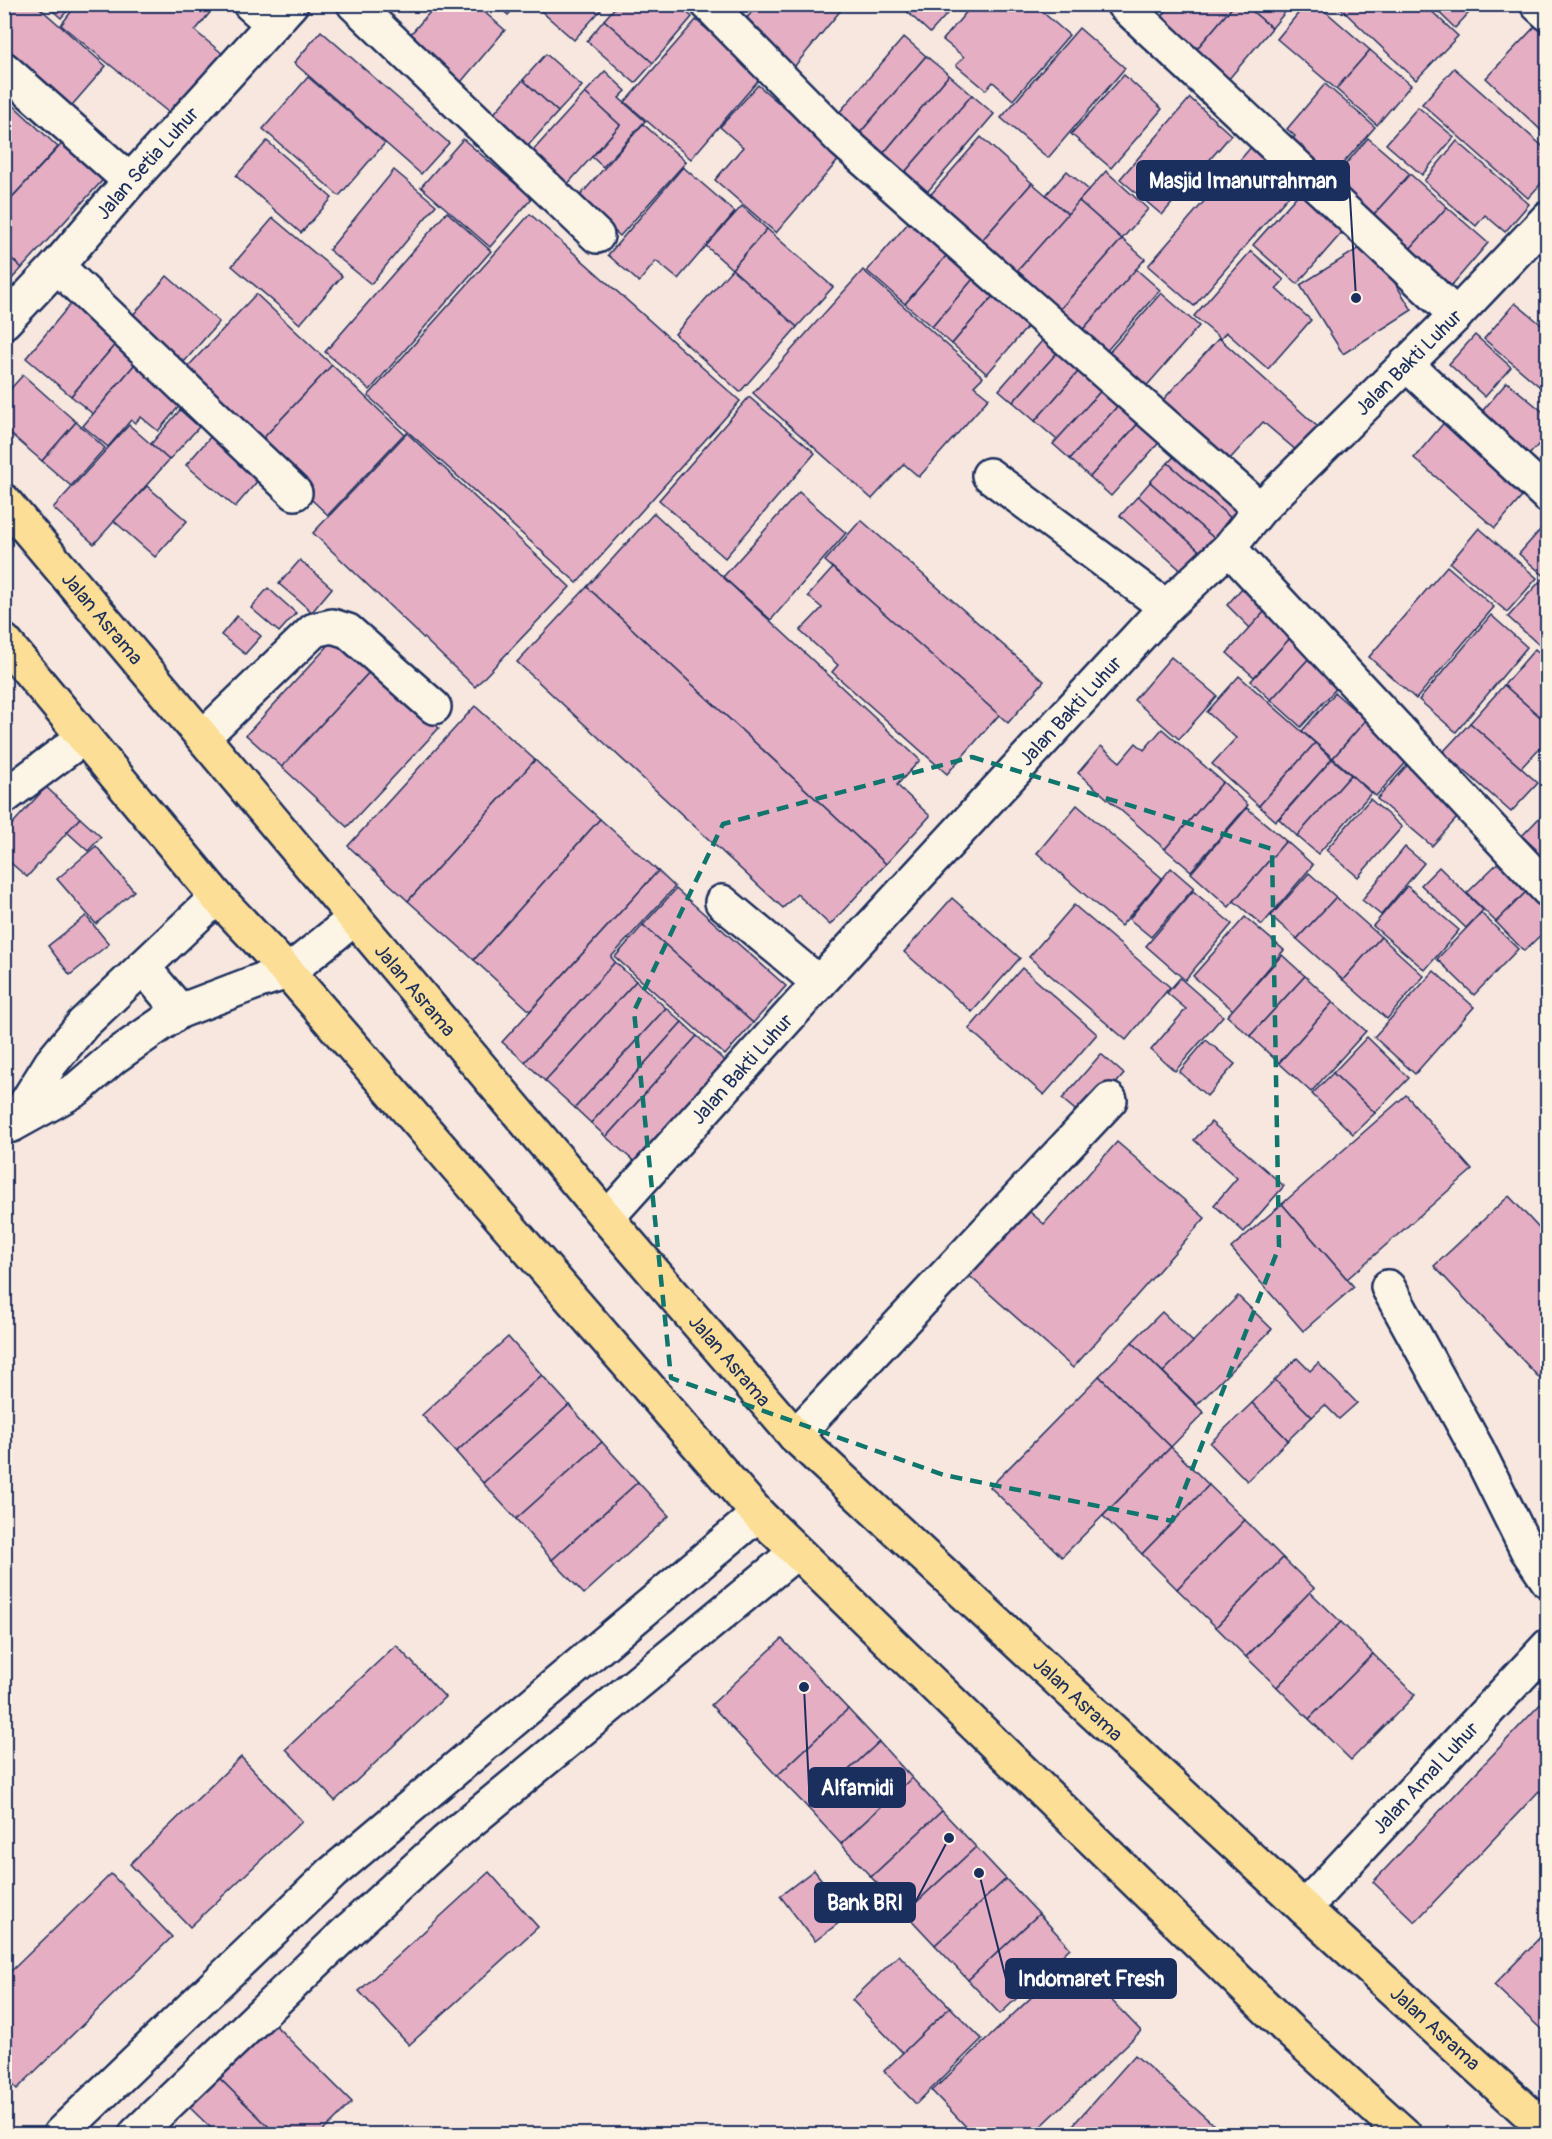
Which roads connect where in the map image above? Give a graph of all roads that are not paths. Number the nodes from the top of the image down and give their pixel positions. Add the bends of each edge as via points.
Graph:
1 (354, 4) edge
2 (708, 4) edge
3 (1123, 4) edge
4 (1537, 4) edge
5 (272, 11) edge
6 (1548, 14) edge
7 (4, 69) edge
8 (130, 181) junction
9 (1548, 218) edge
10 (597, 236) dead end
11 (57, 266) junction
12 (1456, 315) junction
13 (4, 322) edge
14 (1406, 364) junction
15 (988, 475) dead end
16 (295, 493) dead end
17 (1548, 496) edge
18 (4, 501) edge
19 (1260, 509) junction
20 (1229, 548) junction
21 (1166, 607) junction
22 (4, 642) edge
23 (434, 707) dead end
24 (84, 737) junction
25 (203, 737) junction
26 (15, 788) edge
27 (1548, 890) edge
28 (217, 897) junction
29 (722, 902) dead end
30 (355, 918) junction
31 (143, 967) junction
32 (288, 972) junction
33 (819, 983) junction
34 (180, 1011) junction
35 (1110, 1100) dead end
36 (8, 1130) edge
37 (608, 1218) junction
38 (1388, 1287) dead end
39 (795, 1436) junction
40 (758, 1515) junction
41 (795, 1552) junction
42 (1548, 1581) edge
43 (1548, 1646) edge
44 (416, 1801) junction
45 (445, 1842) junction
46 (1304, 1908) junction
47 (1548, 2131) edge
48 (60, 2134) edge
49 (136, 2134) edge
50 (1404, 2134) edge

1 - 10 street
2 - 19 street via 843,141
3 - 12 street
4 - 6 street
5 - 8 street, Jalan Setia Luhur
7 - 8 street
8 - 11 street, Jalan Setia Luhur
9 - 12 street, Jalan Bakti Luhur
11 - 13 street, Jalan Setia Luhur
11 - 16 street
12 - 14 street, Jalan Bakti Luhur
14 - 17 street
14 - 19 street, Jalan Bakti Luhur
15 - 21 street
18 - 25 highway, Jalan Asrama
19 - 20 street, Jalan Bakti Luhur
20 - 21 street, Jalan Bakti Luhur
20 - 27 street
21 - 33 street, Jalan Bakti Luhur
22 - 24 highway
23 - 25 street via 348,631 332,626 314,630
24 - 26 street
24 - 28 highway
25 - 30 highway, Jalan Asrama
28 - 31 street
28 - 32 highway
29 - 33 street
30 - 32 street
30 - 37 highway, Jalan Asrama
31 - 34 street
31 - 36 street via 83,1024 51,1063
32 - 34 street
32 - 40 highway
33 - 37 street, Jalan Bakti Luhur
34 - 36 street via 114,1057 77,1089
35 - 39 street
37 - 39 highway, Jalan Asrama
38 - 42 street via 1527,1550
39 - 46 highway, Jalan Asrama
40 - 41 highway
40 - 44 street
41 - 45 street
41 - 50 highway via 1288,2030
43 - 46 street, Jalan Amal Luhur
44 - 45 street
44 - 48 street via 332,1873
45 - 49 street
46 - 47 highway, Jalan Asrama

